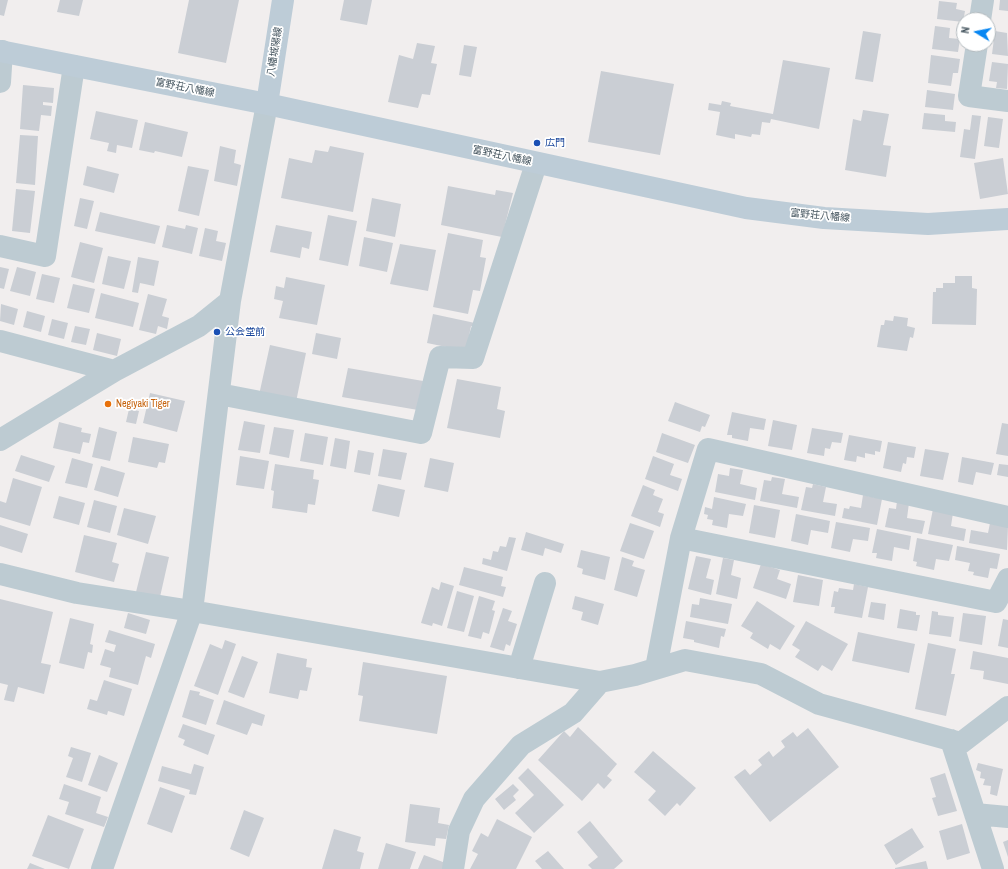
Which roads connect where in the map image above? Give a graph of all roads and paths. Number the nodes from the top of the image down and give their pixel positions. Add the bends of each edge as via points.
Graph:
1 (283, 0) edge
2 (983, 0) edge
3 (981, 12) edge
4 (1, 51) edge
5 (976, 52) edge
6 (74, 66) junction
7 (0, 82) edge
8 (1008, 101) edge
9 (267, 104) junction
10 (536, 164) junction
11 (1008, 219) edge
12 (0, 246) edge
13 (230, 300) junction
14 (0, 341) edge
15 (114, 371) junction
16 (219, 394) junction
17 (0, 440) edge
18 (1008, 517) edge
19 (681, 538) junction
20 (0, 574) edge
21 (1008, 579) edge
22 (545, 583) dead end
23 (192, 611) junction
24 (519, 668) junction
25 (656, 668) junction
26 (600, 682) junction
27 (1008, 707) edge
28 (951, 740) junction
29 (975, 814) junction
30 (1008, 817) edge
31 (102, 869) edge
32 (453, 869) edge
33 (993, 869) edge

1 - 9 main road, 八幡城陽線
2 - 3 street
4 - 6 main road, 富野荘八幡線
4 - 7 street
5 - 8 street via 969,96
6 - 9 main road, 富野荘八幡線
6 - 12 street via 45,256
9 - 10 main road, 富野荘八幡線
9 - 13 street
10 - 11 main road, 富野荘八幡線 via 746,208 824,218 928,224
10 - 16 street via 473,358 440,357 421,433
13 - 15 street via 198,326
13 - 16 street
14 - 15 street
15 - 17 street
16 - 23 street
18 - 19 street via 708,449
19 - 21 street via 996,602
19 - 25 street
20 - 23 street via 77,593
22 - 24 street
23 - 24 street
23 - 31 street
24 - 26 street
25 - 26 street
25 - 28 street via 685,660 762,674 819,704
26 - 32 street via 573,713 521,745 474,800 459,831
27 - 28 street via 961,743
28 - 29 street
29 - 30 street
29 - 33 street

